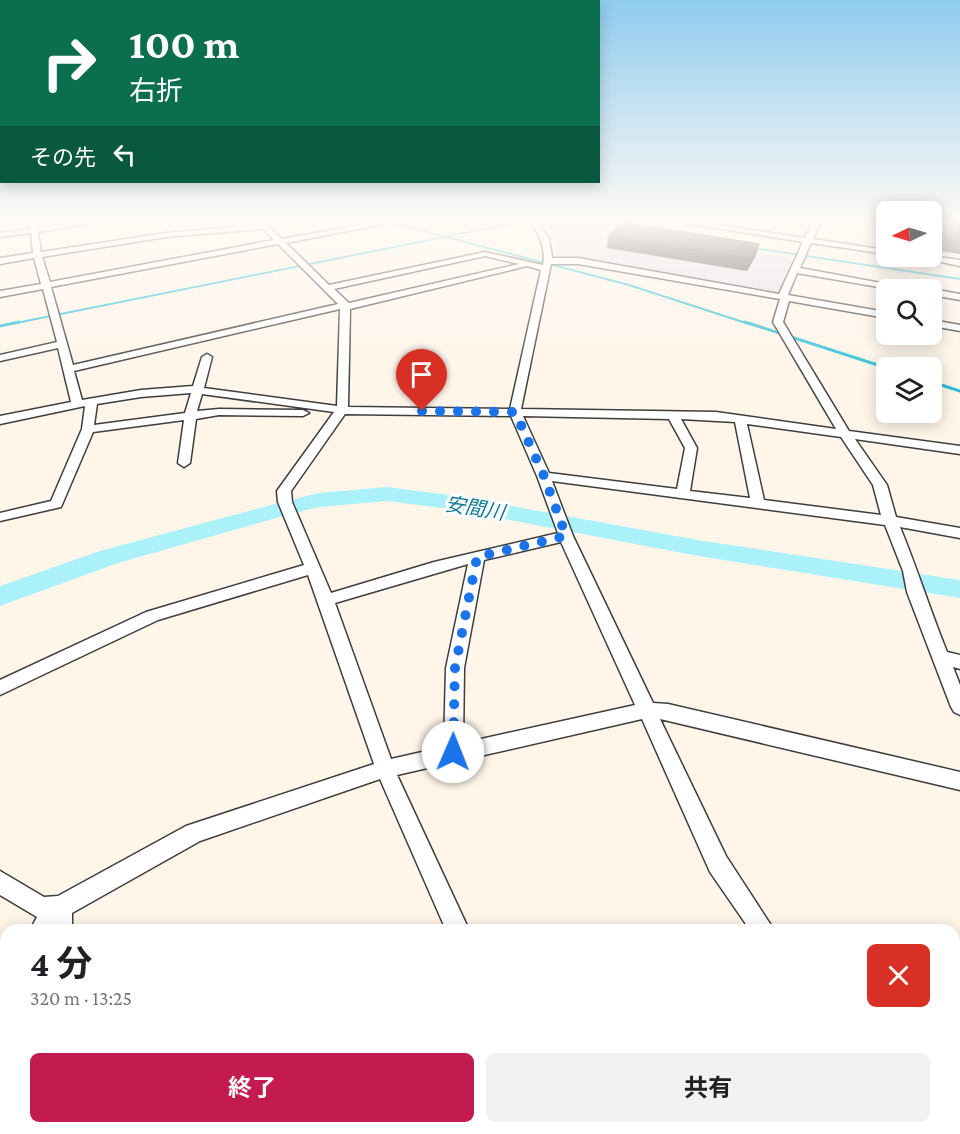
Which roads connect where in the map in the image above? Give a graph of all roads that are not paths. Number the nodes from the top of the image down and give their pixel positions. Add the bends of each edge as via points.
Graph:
1 (43, 274) edge
2 (107, 274) edge
3 (311, 274) edge
4 (392, 274) edge
5 (481, 274) edge
6 (545, 274) edge
7 (650, 274) edge
8 (792, 274) edge
9 (818, 274) edge
10 (876, 284) edge
11 (47, 285) junction
12 (326, 288) junction
13 (0, 294) edge
14 (942, 294) edge
15 (960, 297) edge
16 (785, 298) junction
17 (345, 306) junction
18 (876, 313) edge
19 (942, 325) edge
20 (960, 328) edge
21 (63, 344) junction
22 (207, 357) dead end
23 (0, 358) edge
24 (68, 369) junction
25 (198, 390) junction
26 (91, 402) junction
27 (77, 405) junction
28 (342, 410) junction
29 (515, 412) junction
30 (673, 415) junction
31 (190, 416) junction
32 (740, 419) junction
33 (0, 420) edge
34 (88, 429) junction
35 (845, 434) junction
36 (960, 450) edge
37 (184, 463) dead end
38 (544, 476) junction
39 (683, 495) junction
40 (758, 505) junction
41 (0, 517) edge
42 (890, 521) junction
43 (960, 533) edge
44 (566, 536) junction
45 (477, 557) junction
46 (312, 568) junction
47 (326, 600) junction
48 (941, 657) junction
49 (960, 662) edge
50 (0, 688) edge
51 (960, 707) edge
52 (648, 710) junction
53 (453, 752) junction
54 (385, 769) junction
55 (960, 781) edge
56 (0, 882) edge
57 (60, 907) junction
58 (46, 924) edge
59 (61, 924) edge
60 (455, 924) edge
61 (759, 924) edge

1 - 11 street
2 - 11 street
3 - 12 street
4 - 12 street
5 - 17 street
6 - 29 street
7 - 16 street
8 - 16 street
9 - 10 street
11 - 13 street
11 - 21 street
12 - 17 street
14 - 15 street
16 - 18 street
16 - 35 street via 778,322
17 - 24 street
17 - 28 street
19 - 20 street
21 - 23 street
21 - 24 street
22 - 25 street
24 - 27 street
25 - 26 street via 163,390
25 - 28 street
25 - 31 street
26 - 27 street
26 - 34 street
27 - 33 street
28 - 29 street
28 - 31 street
28 - 46 street via 284,491
29 - 30 street
29 - 38 street
30 - 32 street
30 - 39 street via 691,448
31 - 34 street
31 - 37 street
32 - 35 street
32 - 40 street
34 - 41 street via 56,504
35 - 36 street
35 - 42 street via 880,485
38 - 39 street
38 - 44 street
39 - 40 street
40 - 42 street
42 - 43 street
42 - 48 street
44 - 45 street
44 - 52 street
45 - 47 street
45 - 53 street via 455,668
46 - 47 street
46 - 50 street via 152,616
47 - 54 street
48 - 49 street
48 - 51 street
52 - 53 street
52 - 55 street
52 - 61 street via 718,864
53 - 54 street
54 - 57 street via 193,833
54 - 60 street
56 - 57 street via 42,908
57 - 58 street
57 - 59 street

